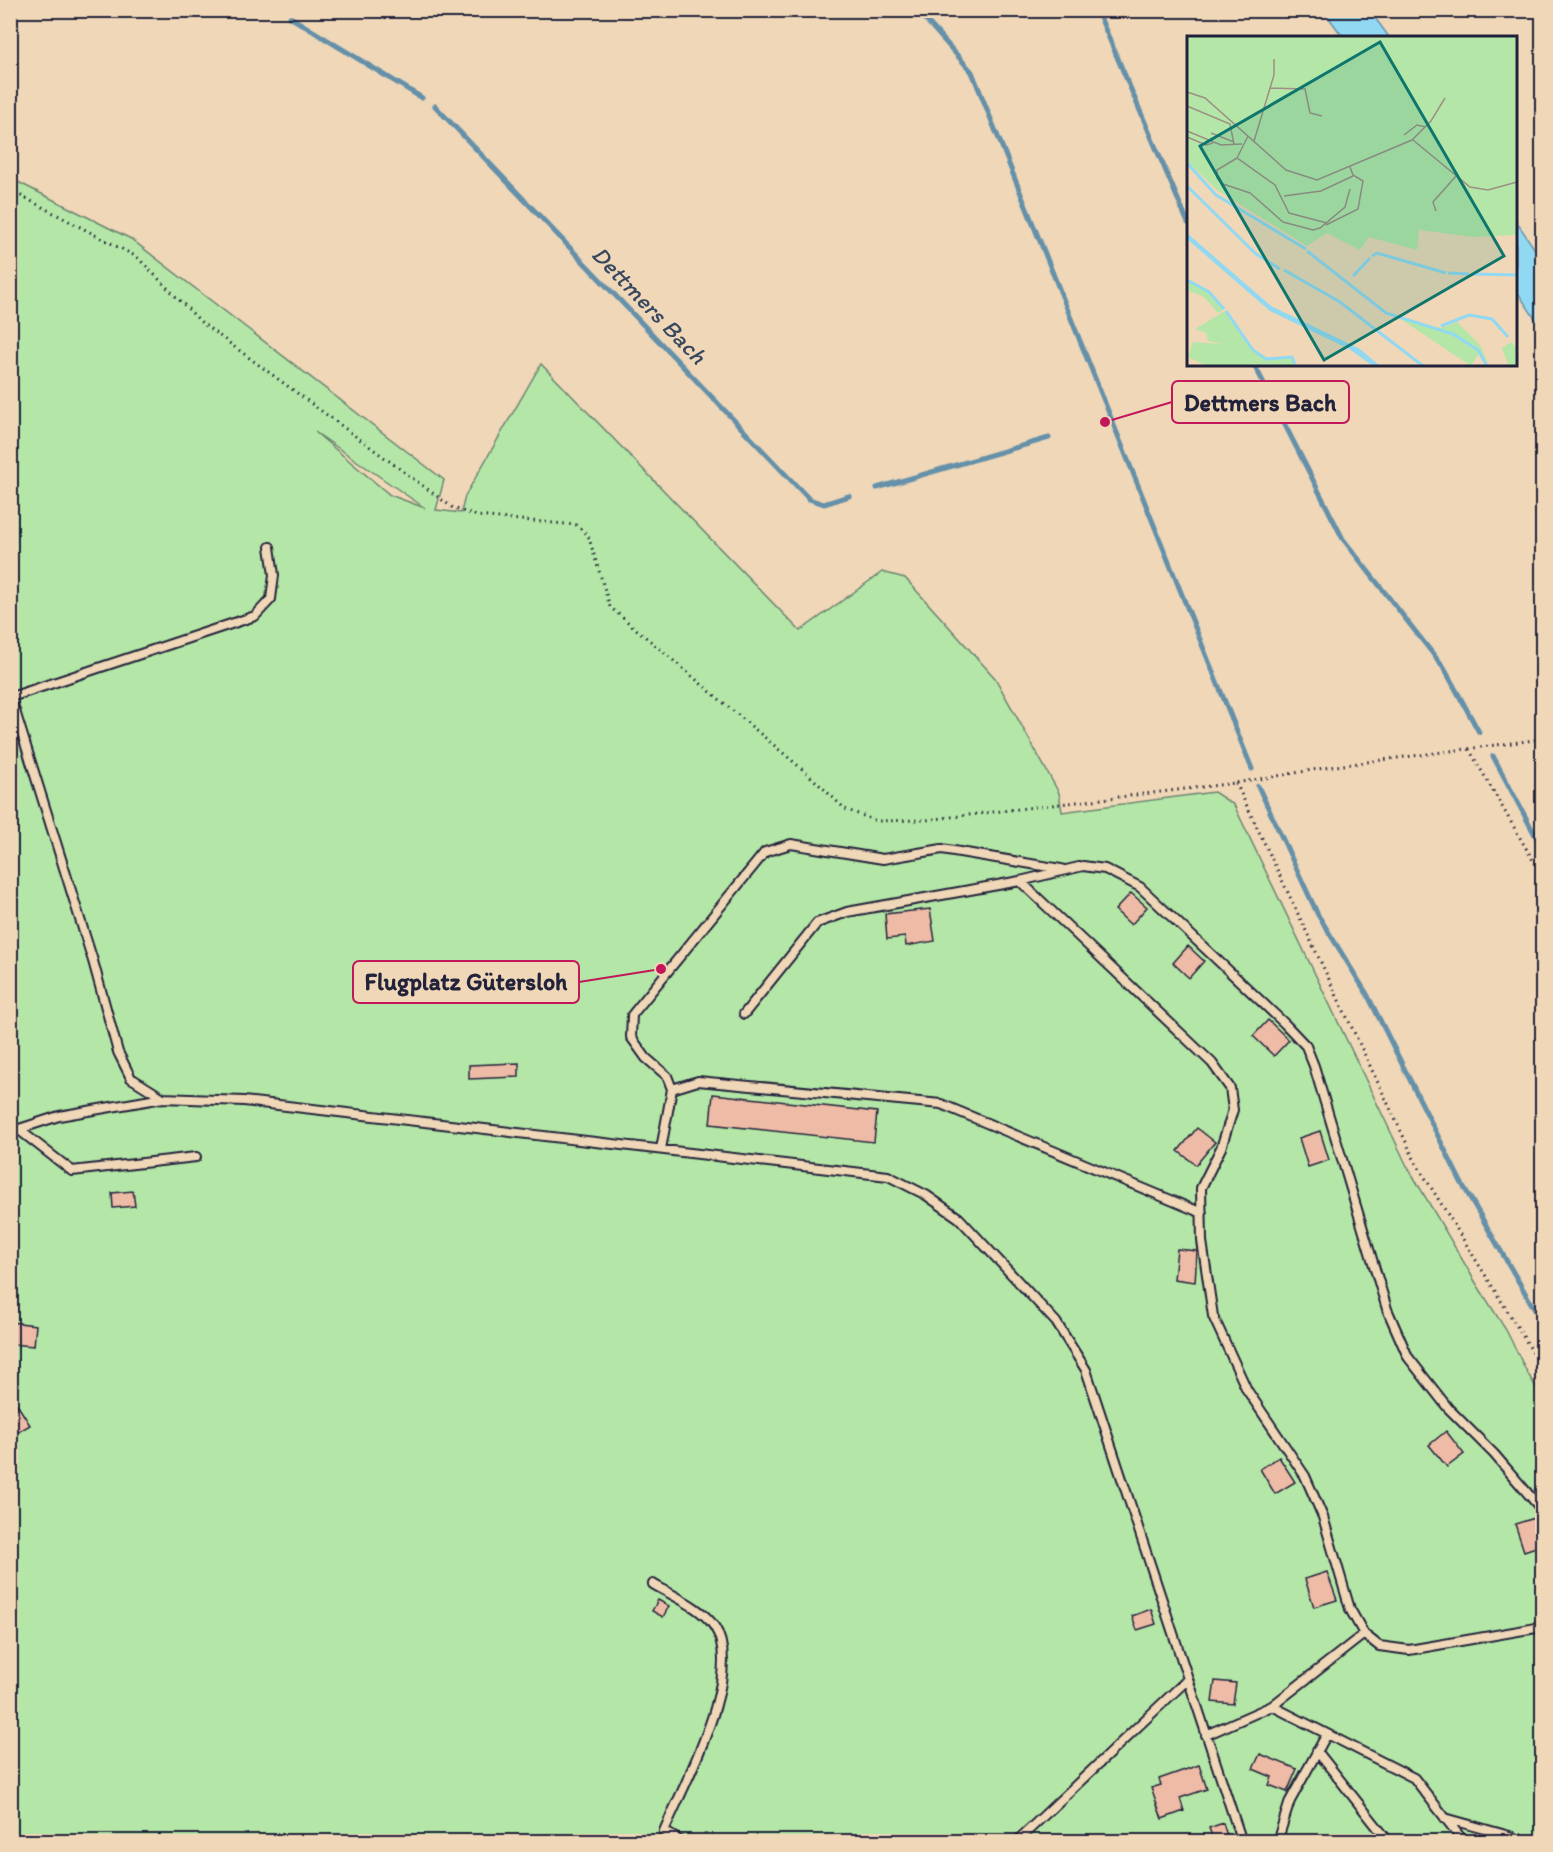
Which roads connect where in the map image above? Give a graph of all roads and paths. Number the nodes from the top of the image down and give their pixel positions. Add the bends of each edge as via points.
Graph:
1 (10, 190) edge
2 (270, 547) dead end
3 (11, 696) edge
4 (1542, 739) edge
5 (1469, 749) junction
6 (1236, 783) junction
7 (1066, 870) junction
8 (1542, 876) edge
9 (1020, 881) junction
10 (744, 1014) dead end
11 (672, 1089) junction
12 (163, 1098) junction
13 (14, 1130) edge
14 (661, 1149) junction
15 (196, 1157) dead end
16 (1202, 1213) junction
17 (1542, 1367) edge
18 (1542, 1510) edge
19 (653, 1584) dead end
20 (1542, 1621) edge
21 (1364, 1634) junction
22 (1187, 1680) junction
23 (1272, 1706) junction
24 (1327, 1734) junction
25 (1206, 1735) junction
26 (1317, 1751) junction
27 (1445, 1818) junction
28 (682, 1842) edge
29 (1016, 1842) edge
30 (1242, 1842) edge
31 (1277, 1842) edge
32 (1389, 1842) edge
33 (1464, 1842) edge
34 (1516, 1842) edge

1 - 6 path via 137,257 202,323 453,508 477,516 576,525 588,535 610,608 808,774 845,810 876,821 926,819
2 - 3 lane via 274,575 271,599 255,616
3 - 12 lane via 118,1052 130,1078
4 - 5 path
5 - 6 path
5 - 8 path
6 - 17 path via 1416,1163
7 - 9 lane
7 - 11 lane via 942,849 882,859 791,844 765,852 632,1015 631,1037 646,1058 667,1076
7 - 18 lane via 1083,866 1105,869 1140,886 1306,1046 1387,1309 1408,1357 1448,1408
9 - 10 lane via 848,912 817,923
9 - 16 lane via 1212,1063 1230,1088 1233,1110 1221,1148 1201,1188
11 - 14 lane
11 - 16 lane via 698,1081 941,1104
12 - 13 lane via 59,1116
12 - 14 lane via 244,1101
13 - 15 lane via 72,1171
14 - 22 lane via 888,1176 959,1218 1056,1322 1086,1370
16 - 21 lane via 1213,1316 1246,1390 1305,1476 1323,1517 1350,1609
19 - 28 lane via 697,1610 715,1626 723,1651 722,1686 713,1719 664,1831
20 - 21 lane via 1536,1628 1409,1650 1379,1646
21 - 23 lane
22 - 25 lane
22 - 29 lane
23 - 24 lane
23 - 25 lane
24 - 26 lane
24 - 27 lane via 1414,1779
25 - 30 lane
26 - 31 lane via 1290,1801
26 - 32 lane
27 - 33 lane
27 - 34 lane via 1513,1837

